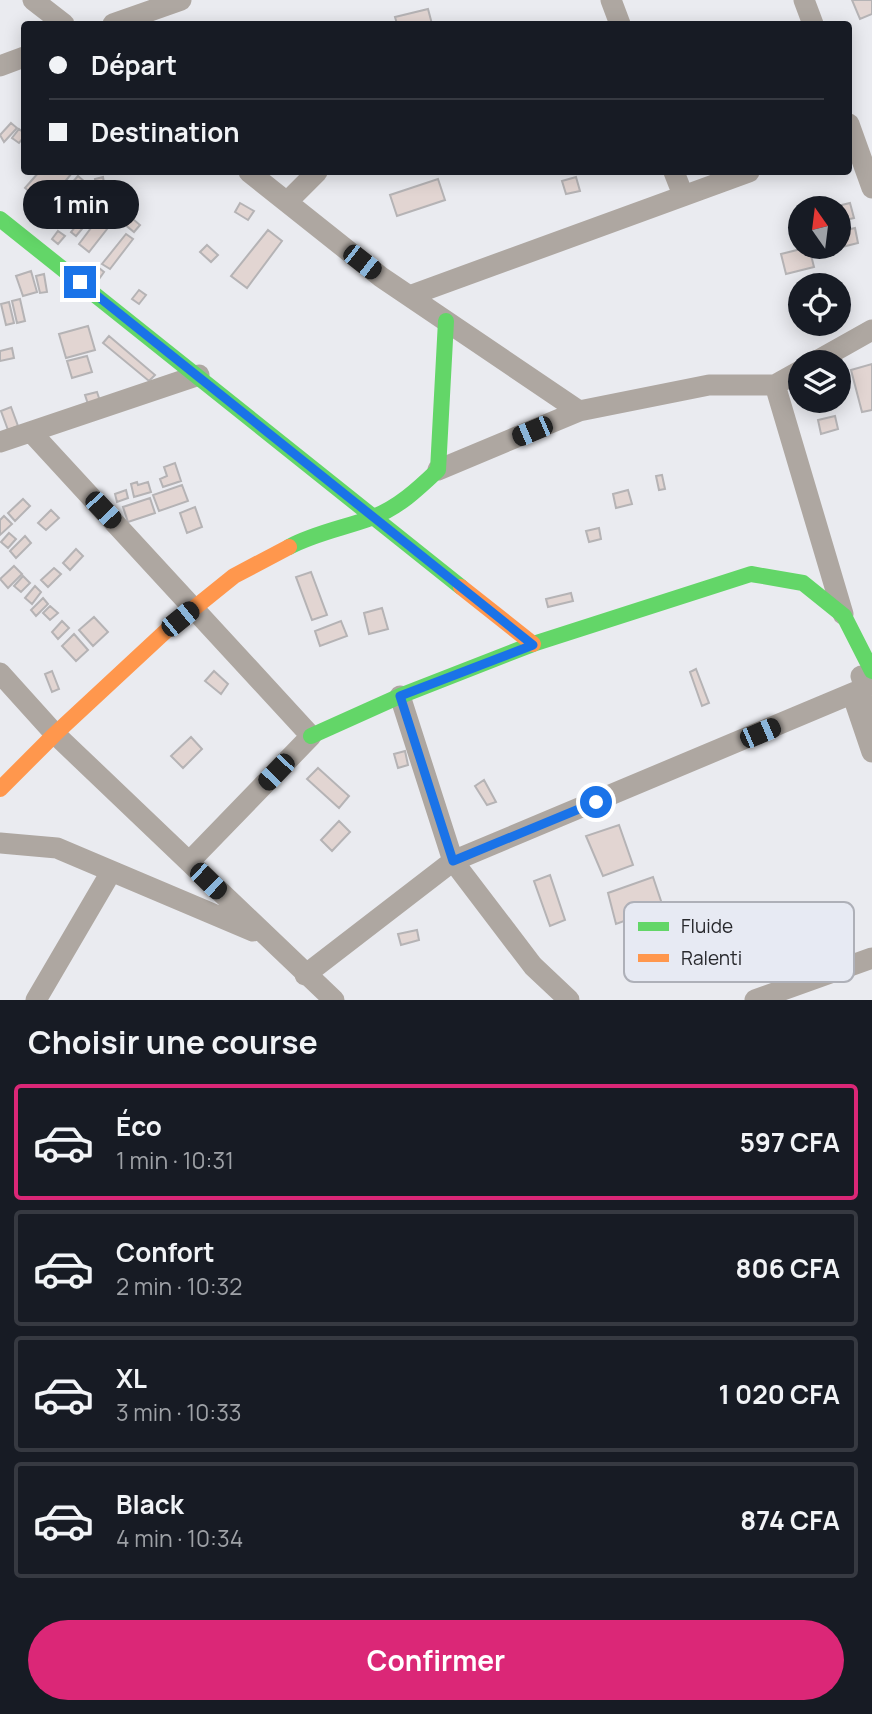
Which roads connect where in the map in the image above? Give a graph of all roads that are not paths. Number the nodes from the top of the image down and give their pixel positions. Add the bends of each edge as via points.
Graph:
1 (33, 0) edge
2 (181, 0) edge
3 (611, 0) edge
4 (804, 0) edge
5 (60, 21) edge
6 (122, 21) edge
7 (619, 21) edge
8 (812, 21) edge
9 (21, 58) edge
10 (0, 66) edge
11 (856, 131) edge
12 (252, 175) edge
13 (314, 175) edge
14 (675, 175) edge
15 (740, 175) edge
16 (872, 188) edge
17 (683, 195) junction
18 (287, 202) junction
19 (0, 219) edge
20 (20, 236) junction
21 (0, 244) edge
22 (409, 296) junction
23 (446, 321) junction
24 (872, 330) edge
25 (836, 350) edge
26 (199, 376) junction
27 (788, 378) edge
28 (775, 385) junction
29 (579, 411) junction
30 (31, 432) junction
31 (0, 442) edge
32 (438, 470) junction
33 (374, 517) junction
34 (194, 607) junction
35 (844, 616) junction
36 (533, 645) junction
37 (0, 673) edge
38 (863, 684) edge
39 (400, 696) junction
40 (872, 712) edge
41 (55, 734) junction
42 (311, 736) junction
43 (872, 752) edge
44 (0, 789) edge
45 (0, 843) edge
46 (453, 861) junction
47 (188, 862) junction
48 (111, 872) junction
49 (265, 936) junction
50 (872, 958) edge
51 (854, 964) edge
52 (305, 975) junction
53 (805, 982) edge
54 (36, 1000) edge
55 (334, 1000) edge
56 (569, 1000) edge
57 (755, 1000) edge

1 - 5 street
2 - 6 street
3 - 7 street
4 - 8 street
9 - 10 street
11 - 16 street
12 - 18 street
13 - 18 street
14 - 17 street
15 - 17 street
17 - 22 street
18 - 22 street
19 - 20 street
20 - 21 street
20 - 26 street
22 - 23 street
23 - 29 street
23 - 32 street
24 - 25 street
26 - 30 street
26 - 33 street
27 - 28 street
28 - 29 street via 709,385
28 - 35 street
29 - 32 street
30 - 31 street
30 - 34 street
32 - 33 street via 409,497
33 - 34 street via 302,540 234,576
33 - 36 street
34 - 41 street
34 - 42 street
35 - 36 street via 803,583 751,574
35 - 38 street
36 - 39 street
37 - 41 street
38 - 40 street
38 - 43 street
38 - 46 street
39 - 42 street
39 - 46 street
41 - 44 street
41 - 47 street
42 - 47 street
45 - 48 street via 57,848
46 - 52 street
46 - 56 street via 533,966
47 - 49 street
48 - 49 street
48 - 54 street
49 - 52 street
50 - 51 street
52 - 55 street
53 - 57 street

